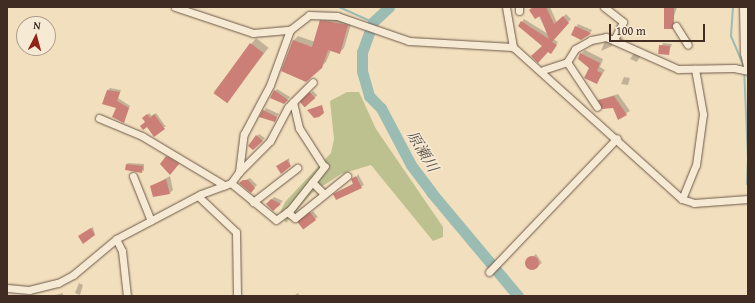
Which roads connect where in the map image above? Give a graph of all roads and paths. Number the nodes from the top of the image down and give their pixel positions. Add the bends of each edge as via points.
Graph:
1 (175, 7) edge
2 (506, 7) edge
3 (604, 7) edge
4 (743, 7) edge
5 (676, 26) dead end
6 (290, 30) junction
7 (614, 40) junction
8 (688, 45) dead end
9 (513, 47) junction
10 (567, 62) junction
11 (695, 69) junction
12 (543, 70) junction
13 (748, 71) edge
14 (313, 82) dead end
15 (590, 98) junction
16 (293, 102) junction
17 (581, 106) junction
18 (597, 106) dead end
19 (99, 118) dead end
20 (617, 138) junction
21 (297, 168) dead end
22 (239, 172) junction
23 (133, 176) dead end
24 (347, 176) dead end
25 (312, 182) junction
26 (227, 184) junction
27 (324, 194) junction
28 (198, 196) junction
29 (682, 198) junction
30 (748, 199) edge
31 (254, 202) junction
32 (287, 212) junction
33 (151, 221) junction
34 (116, 239) junction
35 (489, 272) dead end
36 (7, 288) edge
37 (127, 296) edge
38 (237, 296) edge

1 - 6 street via 253,33
2 - 9 street
3 - 7 street via 623,22
4 - 13 street via 744,52
5 - 8 street
6 - 9 street via 298,22 315,14 433,44
6 - 22 street via 270,85 244,134
7 - 10 street via 591,40 575,49
7 - 11 street via 669,67
9 - 12 street
10 - 12 street
10 - 15 street
11 - 13 street
11 - 29 street via 703,114 696,165
12 - 17 street
14 - 16 street
15 - 17 street
15 - 18 street
16 - 22 street via 270,141
16 - 25 street via 299,128 325,167
17 - 20 street
19 - 26 street via 142,136
20 - 29 street
20 - 35 street via 507,257
21 - 31 street
22 - 26 street
23 - 33 street
24 - 27 street
25 - 27 street
25 - 32 street
26 - 28 street
26 - 31 street
27 - 32 street via 295,218
28 - 33 street
28 - 38 street via 236,232
29 - 30 street via 694,203
31 - 32 street via 274,220
33 - 34 street
34 - 36 street via 73,275 58,283 29,290
34 - 37 street via 122,251

